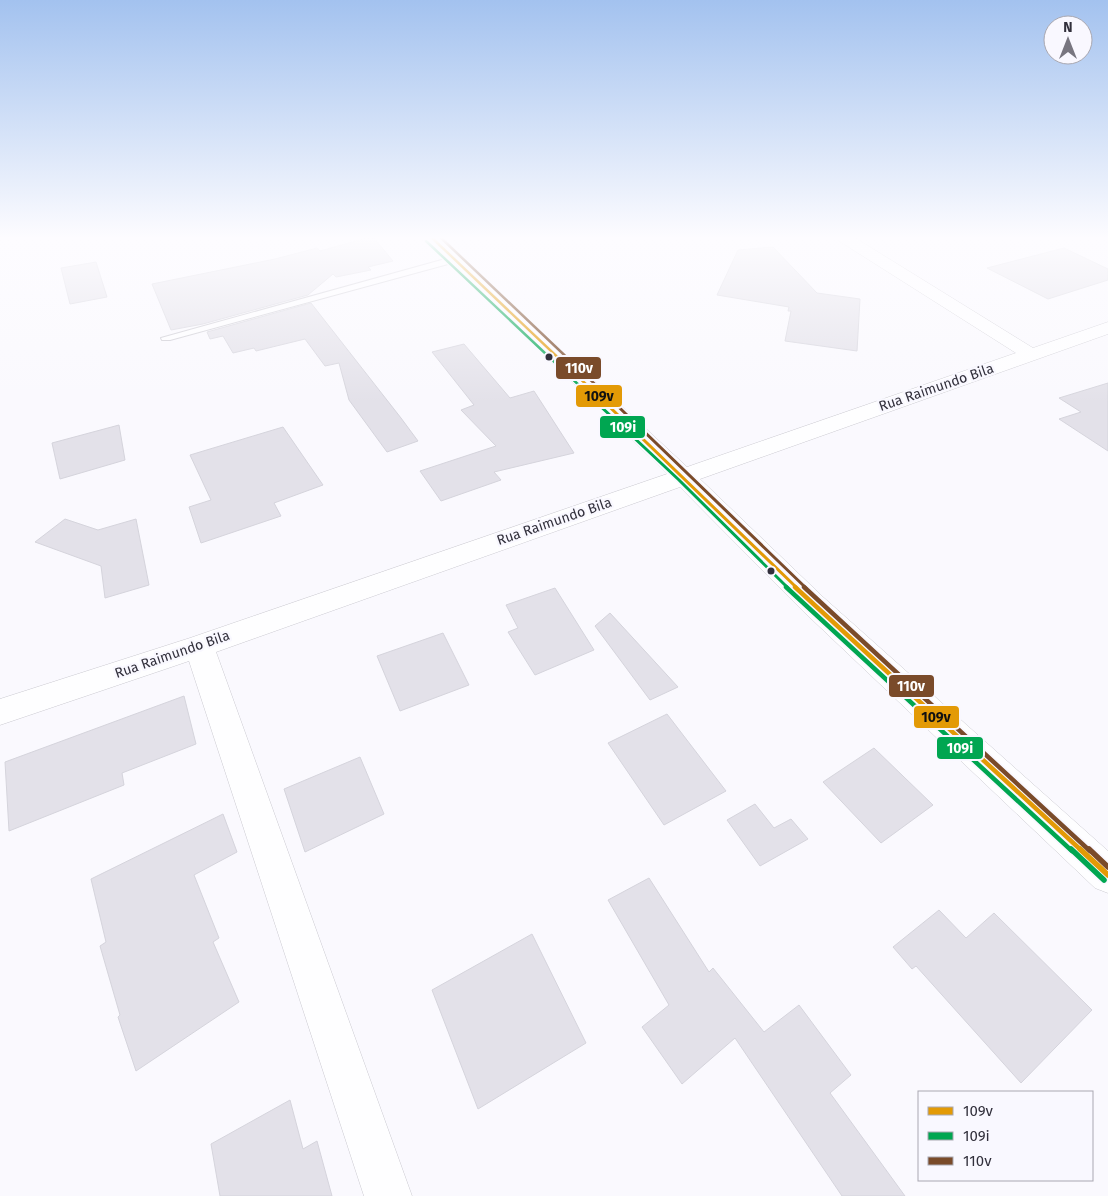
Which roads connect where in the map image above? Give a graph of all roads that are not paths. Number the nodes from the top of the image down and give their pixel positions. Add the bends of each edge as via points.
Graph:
1 (336, 292) edge
2 (490, 292) edge
3 (931, 292) edge
4 (1108, 328) edge
5 (166, 338) dead end
6 (1030, 354) junction
7 (683, 476) junction
8 (199, 646) junction
9 (0, 712) edge
10 (1108, 875) edge
11 (388, 1196) edge

1 - 5 lane
2 - 7 street
3 - 6 street
4 - 6 street, Rua Raimundo Bila
6 - 7 street, Rua Raimundo Bila
7 - 8 street, Rua Raimundo Bila
7 - 10 street via 813,604
8 - 9 street, Rua Raimundo Bila
8 - 11 street

